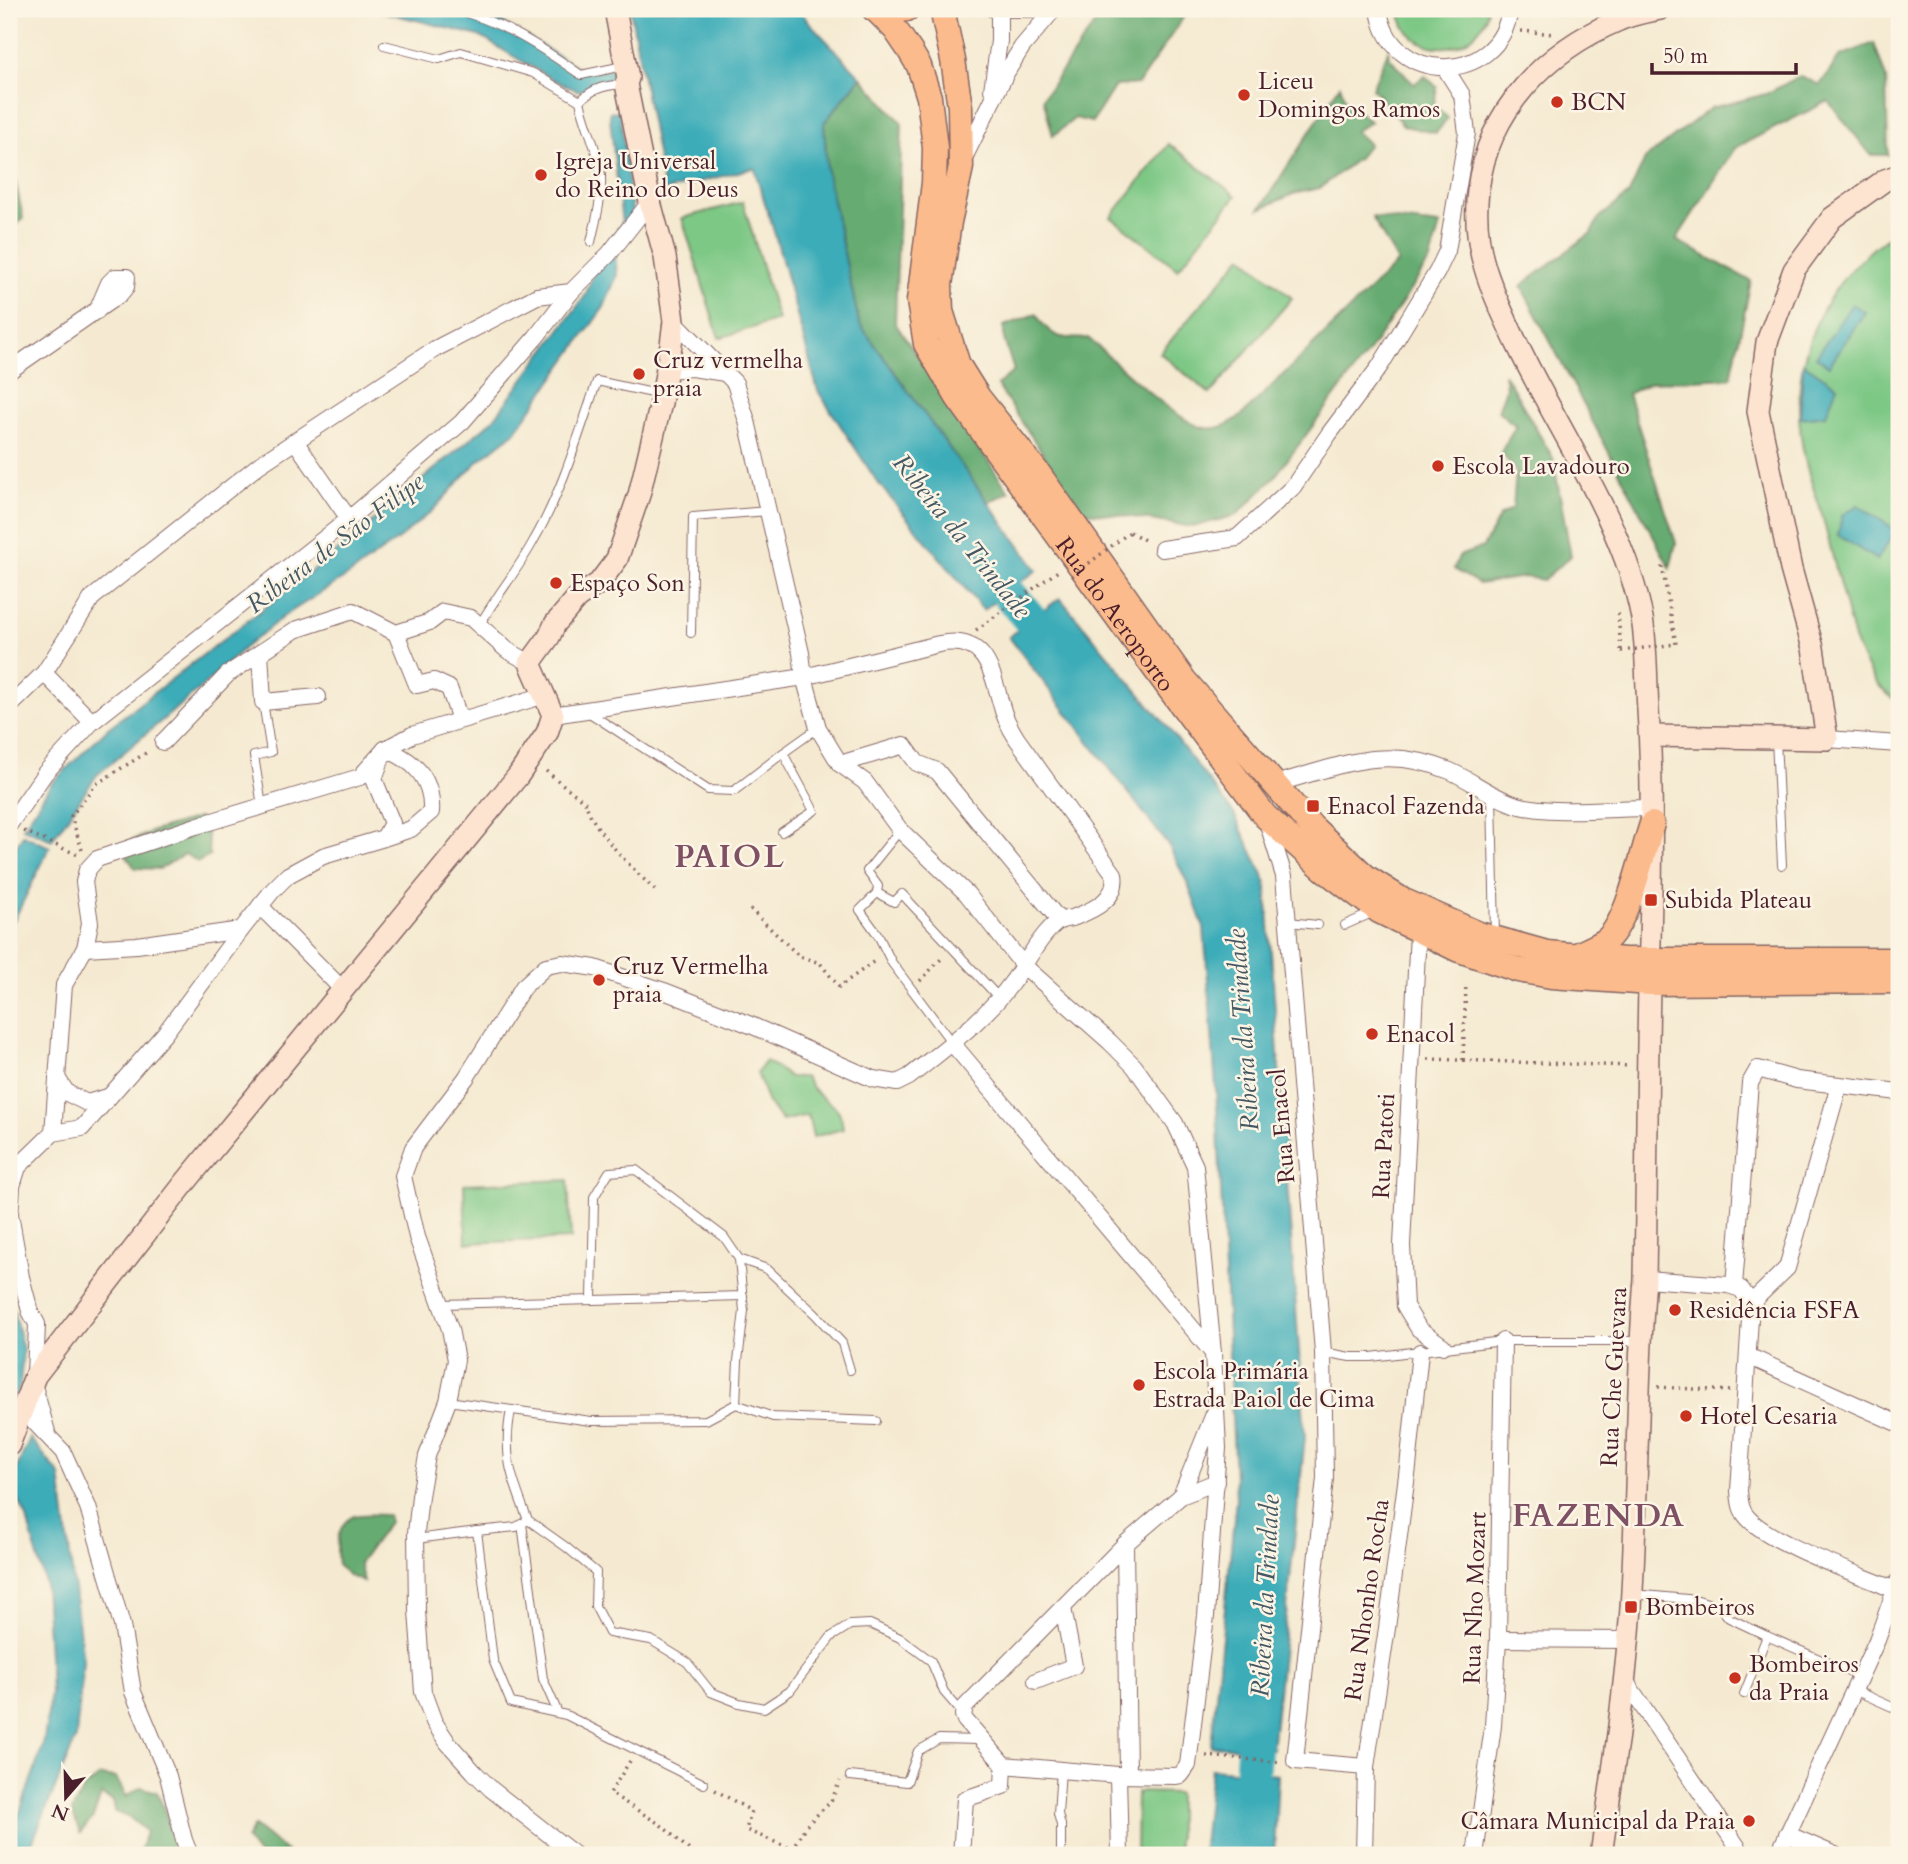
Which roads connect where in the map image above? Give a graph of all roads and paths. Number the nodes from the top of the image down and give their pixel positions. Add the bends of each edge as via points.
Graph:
1 (452, 9) edge
2 (615, 9) edge
3 (874, 9) edge
4 (907, 9) edge
5 (942, 9) edge
6 (996, 9) edge
7 (1032, 9) edge
8 (1054, 9) edge
9 (1379, 9) edge
10 (1510, 9) edge
11 (1660, 9) edge
12 (1628, 13) edge
13 (1505, 27) junction
14 (1561, 33) dead end
15 (384, 45) dead end
16 (1445, 68) junction
17 (626, 76) junction
18 (580, 101) junction
19 (989, 103) junction
20 (961, 167) junction
21 (1899, 175) edge
22 (650, 202) junction
23 (591, 242) dead end
24 (571, 292) junction
25 (97, 311) dead end
26 (674, 321) junction
27 (667, 370) junction
28 (9, 371) edge
29 (725, 373) junction
30 (663, 395) junction
31 (295, 441) junction
32 (768, 511) junction
33 (349, 519) junction
34 (1130, 533) dead end
35 (1163, 549) dead end
36 (1662, 566) dead end
37 (1060, 569) dead end
38 (1072, 576) dead end
39 (480, 625) junction
40 (978, 628) dead end
41 (396, 633) junction
42 (691, 633) dead end
43 (1621, 651) dead end
44 (260, 653) junction
45 (530, 663) junction
46 (44, 673) junction
47 (804, 677) junction
48 (544, 695) junction
49 (318, 697) dead end
50 (263, 702) junction
51 (9, 707) edge
52 (585, 710) junction
53 (553, 715) junction
54 (460, 720) junction
55 (92, 722) junction
56 (818, 728) junction
57 (1650, 737) junction
58 (1776, 739) junction
59 (1827, 739) junction
60 (163, 742) joint
61 (1899, 744) edge
62 (385, 749) junction
63 (783, 753) junction
64 (534, 756) junction
65 (841, 764) junction
66 (1274, 784) junction
67 (1492, 794) junction
68 (262, 806) junction
69 (1265, 816) junction
70 (1651, 816) junction
71 (16, 828) edge
72 (901, 830) junction
73 (782, 832) dead end
74 (384, 838) junction
75 (74, 854) dead end
76 (84, 856) dead end
77 (1782, 864) dead end
78 (658, 893) dead end
79 (877, 893) junction
80 (260, 906) junction
81 (750, 909) dead end
82 (1379, 911) junction
83 (1060, 921) junction
84 (1288, 922) junction
85 (1318, 925) dead end
86 (1345, 925) dead end
87 (241, 930) junction
88 (1418, 932) junction
89 (1495, 939) junction
90 (85, 948) junction
91 (952, 948) junction
92 (886, 953) junction
93 (1575, 956) junction
94 (1899, 960) edge
95 (1023, 965) junction
96 (1650, 972) junction
97 (1899, 981) edge
98 (1466, 984) dead end
99 (342, 989) junction
100 (912, 990) junction
101 (999, 998) junction
102 (951, 1043) junction
103 (1412, 1059) junction
104 (1464, 1060) junction
105 (1649, 1067) junction
106 (57, 1078) junction
107 (1839, 1085) junction
108 (1899, 1092) edge
109 (110, 1096) junction
110 (53, 1133) junction
111 (739, 1259) junction
112 (1645, 1279) junction
113 (1734, 1286) junction
114 (743, 1296) junction
115 (592, 1300) junction
116 (1751, 1303) junction
117 (442, 1304) junction
118 (1503, 1341) junction
119 (1640, 1341) junction
120 (1443, 1346) junction
121 (1323, 1352) junction
122 (1420, 1352) junction
123 (1213, 1353) junction
124 (1748, 1356) junction
125 (850, 1370) dead end
126 (34, 1380) junction
127 (1639, 1386) junction
128 (1744, 1391) junction
129 (448, 1401) junction
130 (736, 1404) junction
131 (1217, 1407) junction
132 (23, 1410) junction
133 (511, 1410) junction
134 (876, 1421) dead end
135 (1899, 1424) edge
136 (49, 1438) junction
137 (9, 1445) edge
138 (1216, 1482) junction
139 (1181, 1496) junction
140 (525, 1522) junction
141 (477, 1531) junction
142 (416, 1539) junction
143 (1125, 1544) junction
144 (1897, 1585) edge
145 (1631, 1594) junction
146 (1063, 1608) junction
147 (1767, 1636) junction
148 (1498, 1639) junction
149 (1628, 1640) junction
150 (1624, 1679) junction
151 (1036, 1681) dead end
152 (1857, 1683) junction
153 (1744, 1693) dead end
154 (1899, 1710) edge
155 (558, 1713) junction
156 (963, 1715) junction
157 (982, 1740) junction
158 (636, 1751) junction
159 (1197, 1755) dead end
160 (1287, 1763) dead end
161 (1004, 1765) junction
162 (1366, 1767) junction
163 (1061, 1770) junction
164 (1123, 1775) junction
165 (850, 1776) joint
166 (704, 1784) joint
167 (1787, 1834) junction
168 (187, 1848) edge
169 (792, 1849) junction
170 (176, 1855) edge
171 (575, 1855) edge
172 (695, 1855) edge
173 (788, 1855) edge
174 (961, 1855) edge
175 (1061, 1855) edge
176 (1120, 1855) edge
177 (1364, 1855) edge
178 (1475, 1855) edge
179 (1601, 1855) edge
180 (1743, 1855) edge
181 (1778, 1855) edge
182 (1835, 1855) edge

1 - 17 lane via 534,42 580,75
2 - 17 street
3 - 4 main road
3 - 69 main road, Rua do Aeroporto via 910,51 929,97 934,183 919,301 926,344 958,398
5 - 20 main road, Rua do Aeroporto via 960,107
6 - 7 street
6 - 19 street via 999,41
8 - 19 street via 1022,47
9 - 16 street via 1388,36 1403,53 1422,64
10 - 13 street
11 - 12 street, Rua Che Guevara
12 - 57 street, Rua Che Guevara via 1567,49 1518,91 1485,158 1476,215 1490,288 1630,571 1642,621
13 - 14 path via 1528,33
13 - 16 street via 1496,44 1481,57
15 - 18 lane via 439,60 461,52 533,73
16 - 35 street via 1462,95 1467,133 1447,251 1437,272 1380,366 1293,487 1237,538
17 - 18 lane via 590,90
17 - 22 street
18 - 23 lane via 601,174
19 - 20 street
20 - 66 main road, Rua do Aeroporto via 940,285 942,311 958,365 1184,680
21 - 59 street via 1832,218 1794,270 1767,342 1758,411 1791,569 1813,648
22 - 24 street
22 - 26 street via 666,257
24 - 31 street via 537,296 435,349
24 - 33 street via 462,422
25 - 28 street
26 - 27 street
26 - 29 street
27 - 29 street
27 - 30 street
29 - 32 street via 735,383 747,421
30 - 39 lane via 597,381 535,540
30 - 45 street via 639,495 617,559 599,583 577,598 555,624
31 - 33 street
31 - 46 street via 92,598
32 - 42 lane via 693,517
32 - 47 street
33 - 55 street
34 - 38 path, bridge
36 - 43 path, bridge via 1676,644
37 - 40 path
39 - 41 street via 471,618 443,612 430,622
39 - 45 street via 507,650
41 - 44 street via 353,611 295,630
41 - 54 street via 418,685 434,681 449,688
44 - 50 street
44 - 60 street via 228,674
45 - 48 street
46 - 51 street
46 - 55 street
47 - 52 street
47 - 56 street
47 - 83 street via 953,641 982,653 1006,721 1114,874 1113,893 1104,902
48 - 53 street
48 - 54 street
49 - 50 street
50 - 68 lane via 271,752 254,756
52 - 53 street
52 - 63 lane via 708,790 734,791
53 - 64 street
54 - 62 street
55 - 71 street via 45,773
56 - 63 lane
56 - 65 street
57 - 58 street
57 - 70 street, Rua Che Guevara
58 - 59 street
58 - 77 lane
59 - 61 street
60 - 76 path via 96,784 71,816
62 - 68 street via 360,777
62 - 74 street via 374,779 392,822
62 - 74 street via 418,768 432,796 430,812 411,829
63 - 73 lane via 814,811
64 - 78 path via 547,773 586,803 605,836
64 - 99 street
65 - 72 street via 865,782
65 - 83 street via 904,745 918,763 937,771
66 - 67 street via 1353,761 1399,757 1436,765
66 - 89 main road, Rua do Aeroporto via 1366,877 1413,906
67 - 70 street via 1518,806
67 - 89 lane
68 - 90 street via 97,859 84,882 90,923
69 - 82 main road, Rua do Aeroporto via 1332,877
69 - 84 street, Rua Enacol via 1281,861
70 - 93 main road via 1617,928 1606,940
70 - 96 street, Rua Che Guevara
71 - 75 path
72 - 79 lane via 867,871 878,886
72 - 95 street via 967,894
74 - 80 street via 323,856 288,875
79 - 91 lane via 894,902 902,894
79 - 92 lane via 860,911
80 - 87 street
80 - 99 street
81 - 92 path via 799,956 820,963 839,987
82 - 86 lane
82 - 88 main road, Rua do Aeroporto
83 - 95 street
84 - 85 lane
84 - 121 street, Rua Enacol
87 - 90 street
87 - 109 street via 165,1033
88 - 96 main road, Rua do Aeroporto via 1490,962 1535,974
88 - 103 street, Rua Patoti
89 - 93 main road, Rua do Aeroporto
90 - 106 street via 64,985
91 - 100 path
91 - 101 lane
92 - 100 lane
93 - 96 main road, Rua do Aeroporto
94 - 96 main road
95 - 101 street
95 - 123 street via 1134,1066 1175,1123 1195,1166
96 - 97 main road
96 - 105 street, Rua Che Guevara
98 - 104 path
99 - 126 street
100 - 102 lane
101 - 102 street
102 - 117 street via 909,1077 887,1083 664,991 595,968 562,963 546,966 523,987 466,1078 413,1148 403,1176 417,1237
102 - 123 street
103 - 104 path
103 - 120 street, Rua Patoti via 1402,1245 1405,1306 1419,1329
104 - 105 path
105 - 112 street, Rua Che Guevara
106 - 109 street via 67,1093 87,1103
106 - 110 street
107 - 108 street
107 - 113 street via 1758,1069 1750,1083
107 - 116 street via 1787,1268
109 - 110 street via 82,1128
110 - 126 street via 18,1167 12,1186 10,1214 21,1277 37,1324
111 - 114 lane
111 - 115 lane via 724,1237 636,1170 609,1172 594,1197
111 - 125 lane via 767,1269 815,1314 842,1343
112 - 113 street
112 - 119 street, Rua Che Guevara
113 - 116 street
114 - 115 lane
114 - 130 lane
115 - 117 lane
116 - 124 street
117 - 129 street via 456,1360
118 - 119 lane
118 - 120 lane
118 - 148 street, Rua Nho Mozart
119 - 127 street, Rua Che Guevara
120 - 122 lane
121 - 122 lane via 1350,1357
121 - 162 street, Rua Enacol via 1325,1478 1294,1761
122 - 162 street, Rua Nhonho Rocha
123 - 131 street
124 - 128 street
124 - 135 street
126 - 132 street
126 - 136 street
127 - 128 path
127 - 145 street, Rua Che Guevara
128 - 144 street via 1739,1491 1744,1514 1755,1526 1786,1542
129 - 133 lane
129 - 142 street via 428,1457
130 - 133 lane via 706,1420 591,1421
130 - 134 lane via 773,1416
131 - 138 street
131 - 139 street
132 - 136 street
132 - 137 street
133 - 140 lane via 506,1435 510,1474
136 - 168 street via 63,1452 88,1507 122,1625 133,1692 168,1776
138 - 139 street
138 - 164 street via 1188,1765 1175,1776
139 - 143 street
140 - 141 lane
140 - 155 lane via 543,1679
140 - 156 lane via 596,1572 595,1606 609,1633 651,1640 687,1662 711,1692 764,1708 790,1691 831,1637 850,1625 870,1624 900,1638 930,1661 944,1692
141 - 142 lane
141 - 155 lane via 493,1660 511,1703
142 - 171 street via 419,1659 433,1722 491,1789
143 - 146 street
143 - 164 street
144 - 152 street
145 - 147 lane via 1698,1600 1720,1607 1729,1618
145 - 149 street, Rua Che Guevara
146 - 151 street via 1074,1666
146 - 156 street via 968,1703
147 - 152 lane
147 - 153 lane
148 - 149 street
148 - 178 street, Rua Nho Mozart via 1493,1726
149 - 150 street, Rua Che Guevara
150 - 179 street, Rua Che Guevara
150 - 180 street
152 - 154 lane
152 - 167 street
155 - 158 lane
156 - 157 street
157 - 161 street
157 - 165 lane via 939,1740 918,1751 907,1782
158 - 166 lane
158 - 172 path via 610,1793 661,1825
159 - 160 path
161 - 163 street
161 - 174 street via 1003,1786 965,1799
162 - 177 street, Rua Nhonho Rocha
163 - 164 street
163 - 175 lane
164 - 176 street
165 - 169 path via 841,1777 831,1801 805,1827
166 - 169 path via 751,1811 746,1830
167 - 181 street
167 - 182 street
168 - 170 street
169 - 173 path

